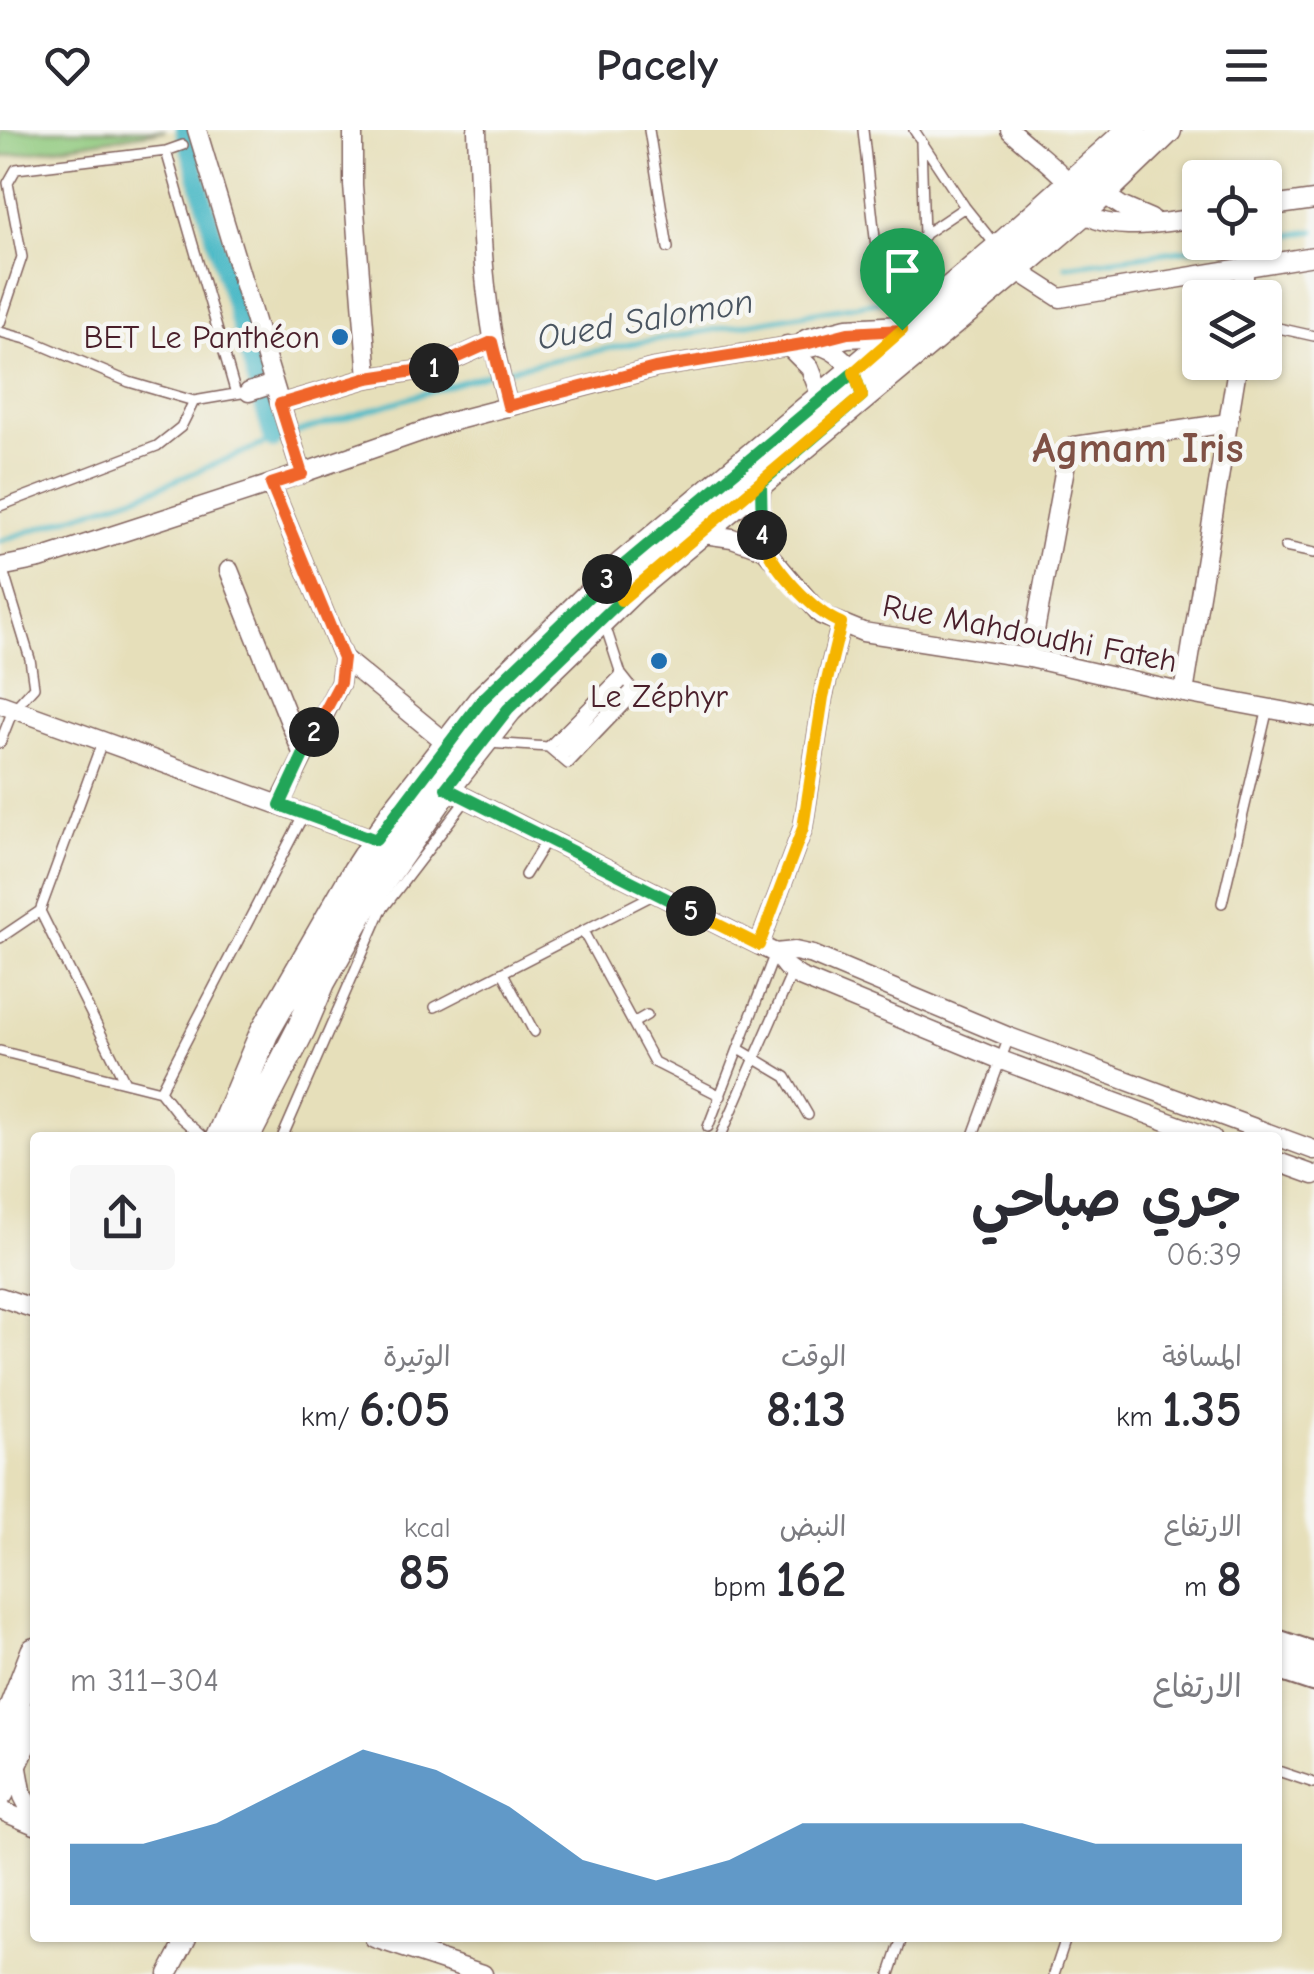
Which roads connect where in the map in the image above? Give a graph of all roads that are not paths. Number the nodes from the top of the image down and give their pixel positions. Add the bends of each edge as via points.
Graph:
1 (353, 130) edge
2 (477, 130) edge
3 (648, 130) edge
4 (864, 130) edge
5 (1010, 130) edge
6 (1132, 130) edge
7 (1167, 130) edge
8 (917, 134) edge
9 (187, 141) edge
10 (1070, 185) junction
11 (1314, 200) edge
12 (1093, 202) junction
13 (1282, 205) edge
14 (965, 207) junction
15 (1182, 219) edge
16 (1161, 222) junction
17 (924, 236) junction
18 (668, 248) dead end
19 (1314, 256) edge
20 (1007, 259) junction
21 (1244, 269) junction
22 (1244, 280) edge
23 (0, 323) edge
24 (1282, 329) edge
25 (902, 330) junction
26 (0, 332) edge
27 (1314, 336) edge
28 (798, 344) junction
29 (493, 347) junction
30 (368, 378) junction
31 (1235, 380) edge
32 (271, 384) junction
33 (858, 384) junction
34 (242, 392) junction
35 (822, 399) junction
36 (194, 401) junction
37 (507, 402) junction
38 (280, 404) junction
39 (1228, 422) junction
40 (302, 474) junction
41 (761, 483) junction
42 (271, 484) junction
43 (0, 506) edge
44 (697, 533) junction
45 (1285, 547) dead end
46 (766, 550) junction
47 (1314, 552) edge
48 (1, 567) edge
49 (229, 570) dead end
50 (602, 618) junction
51 (841, 623) junction
52 (343, 658) junction
53 (1030, 658) junction
54 (626, 681) junction
55 (1184, 693) junction
56 (6, 707) edge
57 (1268, 708) junction
58 (1314, 717) edge
59 (102, 742) junction
60 (480, 742) junction
61 (0, 744) edge
62 (448, 744) junction
63 (555, 753) junction
64 (302, 754) junction
65 (456, 794) junction
66 (280, 805) junction
67 (304, 814) junction
68 (376, 840) junction
69 (547, 840) junction
70 (525, 875) dead end
71 (656, 894) junction
72 (1222, 903) dead end
73 (40, 911) junction
74 (584, 933) junction
75 (0, 938) edge
76 (767, 949) junction
77 (503, 973) junction
78 (792, 973) junction
79 (435, 1007) dead end
80 (646, 1016) dead end
81 (633, 1023) junction
82 (534, 1032) dead end
83 (1009, 1037) junction
84 (738, 1049) junction
85 (0, 1051) edge
86 (754, 1058) junction
87 (1001, 1060) junction
88 (124, 1082) junction
89 (160, 1090) junction
90 (721, 1096) junction
91 (808, 1115) dead end
92 (708, 1127) dead end
93 (197, 1132) edge
94 (223, 1132) edge
95 (249, 1132) edge
96 (285, 1132) edge
97 (723, 1132) edge
98 (974, 1132) edge
99 (1196, 1132) edge
100 (1265, 1132) edge
101 (1282, 1138) edge
102 (1314, 1150) edge
103 (1282, 1163) edge
104 (1314, 1175) edge
105 (0, 1297) edge
106 (30, 1306) edge
107 (1282, 1644) edge
108 (1314, 1656) edge
109 (30, 1667) edge
110 (1282, 1668) edge
111 (1314, 1680) edge
112 (30, 1720) edge
113 (6, 1737) edge
114 (1282, 1772) edge
115 (1314, 1784) edge
116 (0, 1792) edge
117 (0, 1810) edge
118 (30, 1812) edge
119 (30, 1822) edge
120 (30, 1824) edge
121 (0, 1826) edge
122 (185, 1942) edge
123 (383, 1942) edge
124 (901, 1942) edge
125 (1065, 1942) edge
126 (436, 1966) edge
127 (168, 1974) edge
128 (483, 1974) edge
129 (890, 1974) edge
130 (1054, 1974) edge

1 - 30 street
2 - 29 street
3 - 18 lane
4 - 17 lane via 876,247 895,254
5 - 10 street
6 - 10 main road
7 - 12 main road
8 - 14 lane
8 - 17 lane
9 - 23 lane via 16,169 8,183 22,258
9 - 32 street
9 - 34 lane
10 - 12 street via 1074,200
10 - 12 street via 1090,187
10 - 20 main road
11 - 13 street
12 - 16 street
12 - 16 street via 1104,223
12 - 20 main road
14 - 17 lane
14 - 20 lane
15 - 16 street
19 - 21 street
20 - 21 street via 1060,298
20 - 25 main road
20 - 33 main road
21 - 22 street
24 - 27 lane
25 - 28 main road
25 - 33 main road
26 - 36 lane
28 - 33 street via 831,350
28 - 35 street
28 - 37 street
29 - 30 street via 436,368
29 - 37 street
30 - 38 street
31 - 39 street
32 - 34 street
32 - 38 street
33 - 35 main road
33 - 41 main road
34 - 36 lane
35 - 62 main road via 614,573 482,700
36 - 43 lane via 181,427 157,446
37 - 40 street
38 - 40 street
39 - 53 street via 1075,446 1066,457
39 - 55 street
40 - 42 street
41 - 44 main road
41 - 46 street
42 - 48 street
42 - 52 street
44 - 46 street
44 - 50 main road
45 - 47 lane
46 - 51 street, Rue Mahdoudhi Fateh via 821,615
48 - 56 lane via 34,687
49 - 64 street
50 - 54 lane
50 - 60 main road
51 - 53 street, Rue Mahdoudhi Fateh
51 - 76 street via 803,828
52 - 62 street
52 - 64 street via 340,683
53 - 55 street, Rue Mahdoudhi Fateh
54 - 63 lane
54 - 63 lane
55 - 57 street, Rue Mahdoudhi Fateh
56 - 59 street
56 - 61 lane
57 - 58 street, Rue Mahdoudhi Fateh
57 - 72 lane
59 - 66 street
59 - 73 lane
60 - 63 lane
60 - 65 main road
62 - 68 main road
64 - 66 street
65 - 69 street
65 - 95 main road via 363,907
65 - 96 lane via 381,911
66 - 67 street
67 - 68 street
67 - 89 lane
68 - 94 main road via 264,1033
69 - 70 lane
69 - 71 street
71 - 74 lane
71 - 76 street
73 - 75 lane
73 - 88 lane
74 - 77 lane
74 - 81 lane
76 - 78 street
76 - 83 street via 814,955
76 - 84 lane
77 - 79 lane
77 - 82 lane
78 - 86 lane
78 - 87 street
80 - 81 lane
81 - 90 lane via 654,1062
83 - 87 lane
83 - 100 street
84 - 86 lane
84 - 90 lane
85 - 88 lane
86 - 91 lane via 786,1077
86 - 97 lane
87 - 98 lane
87 - 99 street
88 - 89 lane
89 - 93 lane
90 - 92 lane
101 - 102 street
103 - 104 street
105 - 106 street
107 - 108 street
109 - 113 main road
110 - 111 street
112 - 113 main road
113 - 116 main road
113 - 118 street
114 - 115 lane
117 - 119 street
120 - 121 street
122 - 127 street
123 - 126 street
124 - 129 lane
125 - 130 lane
126 - 128 street

